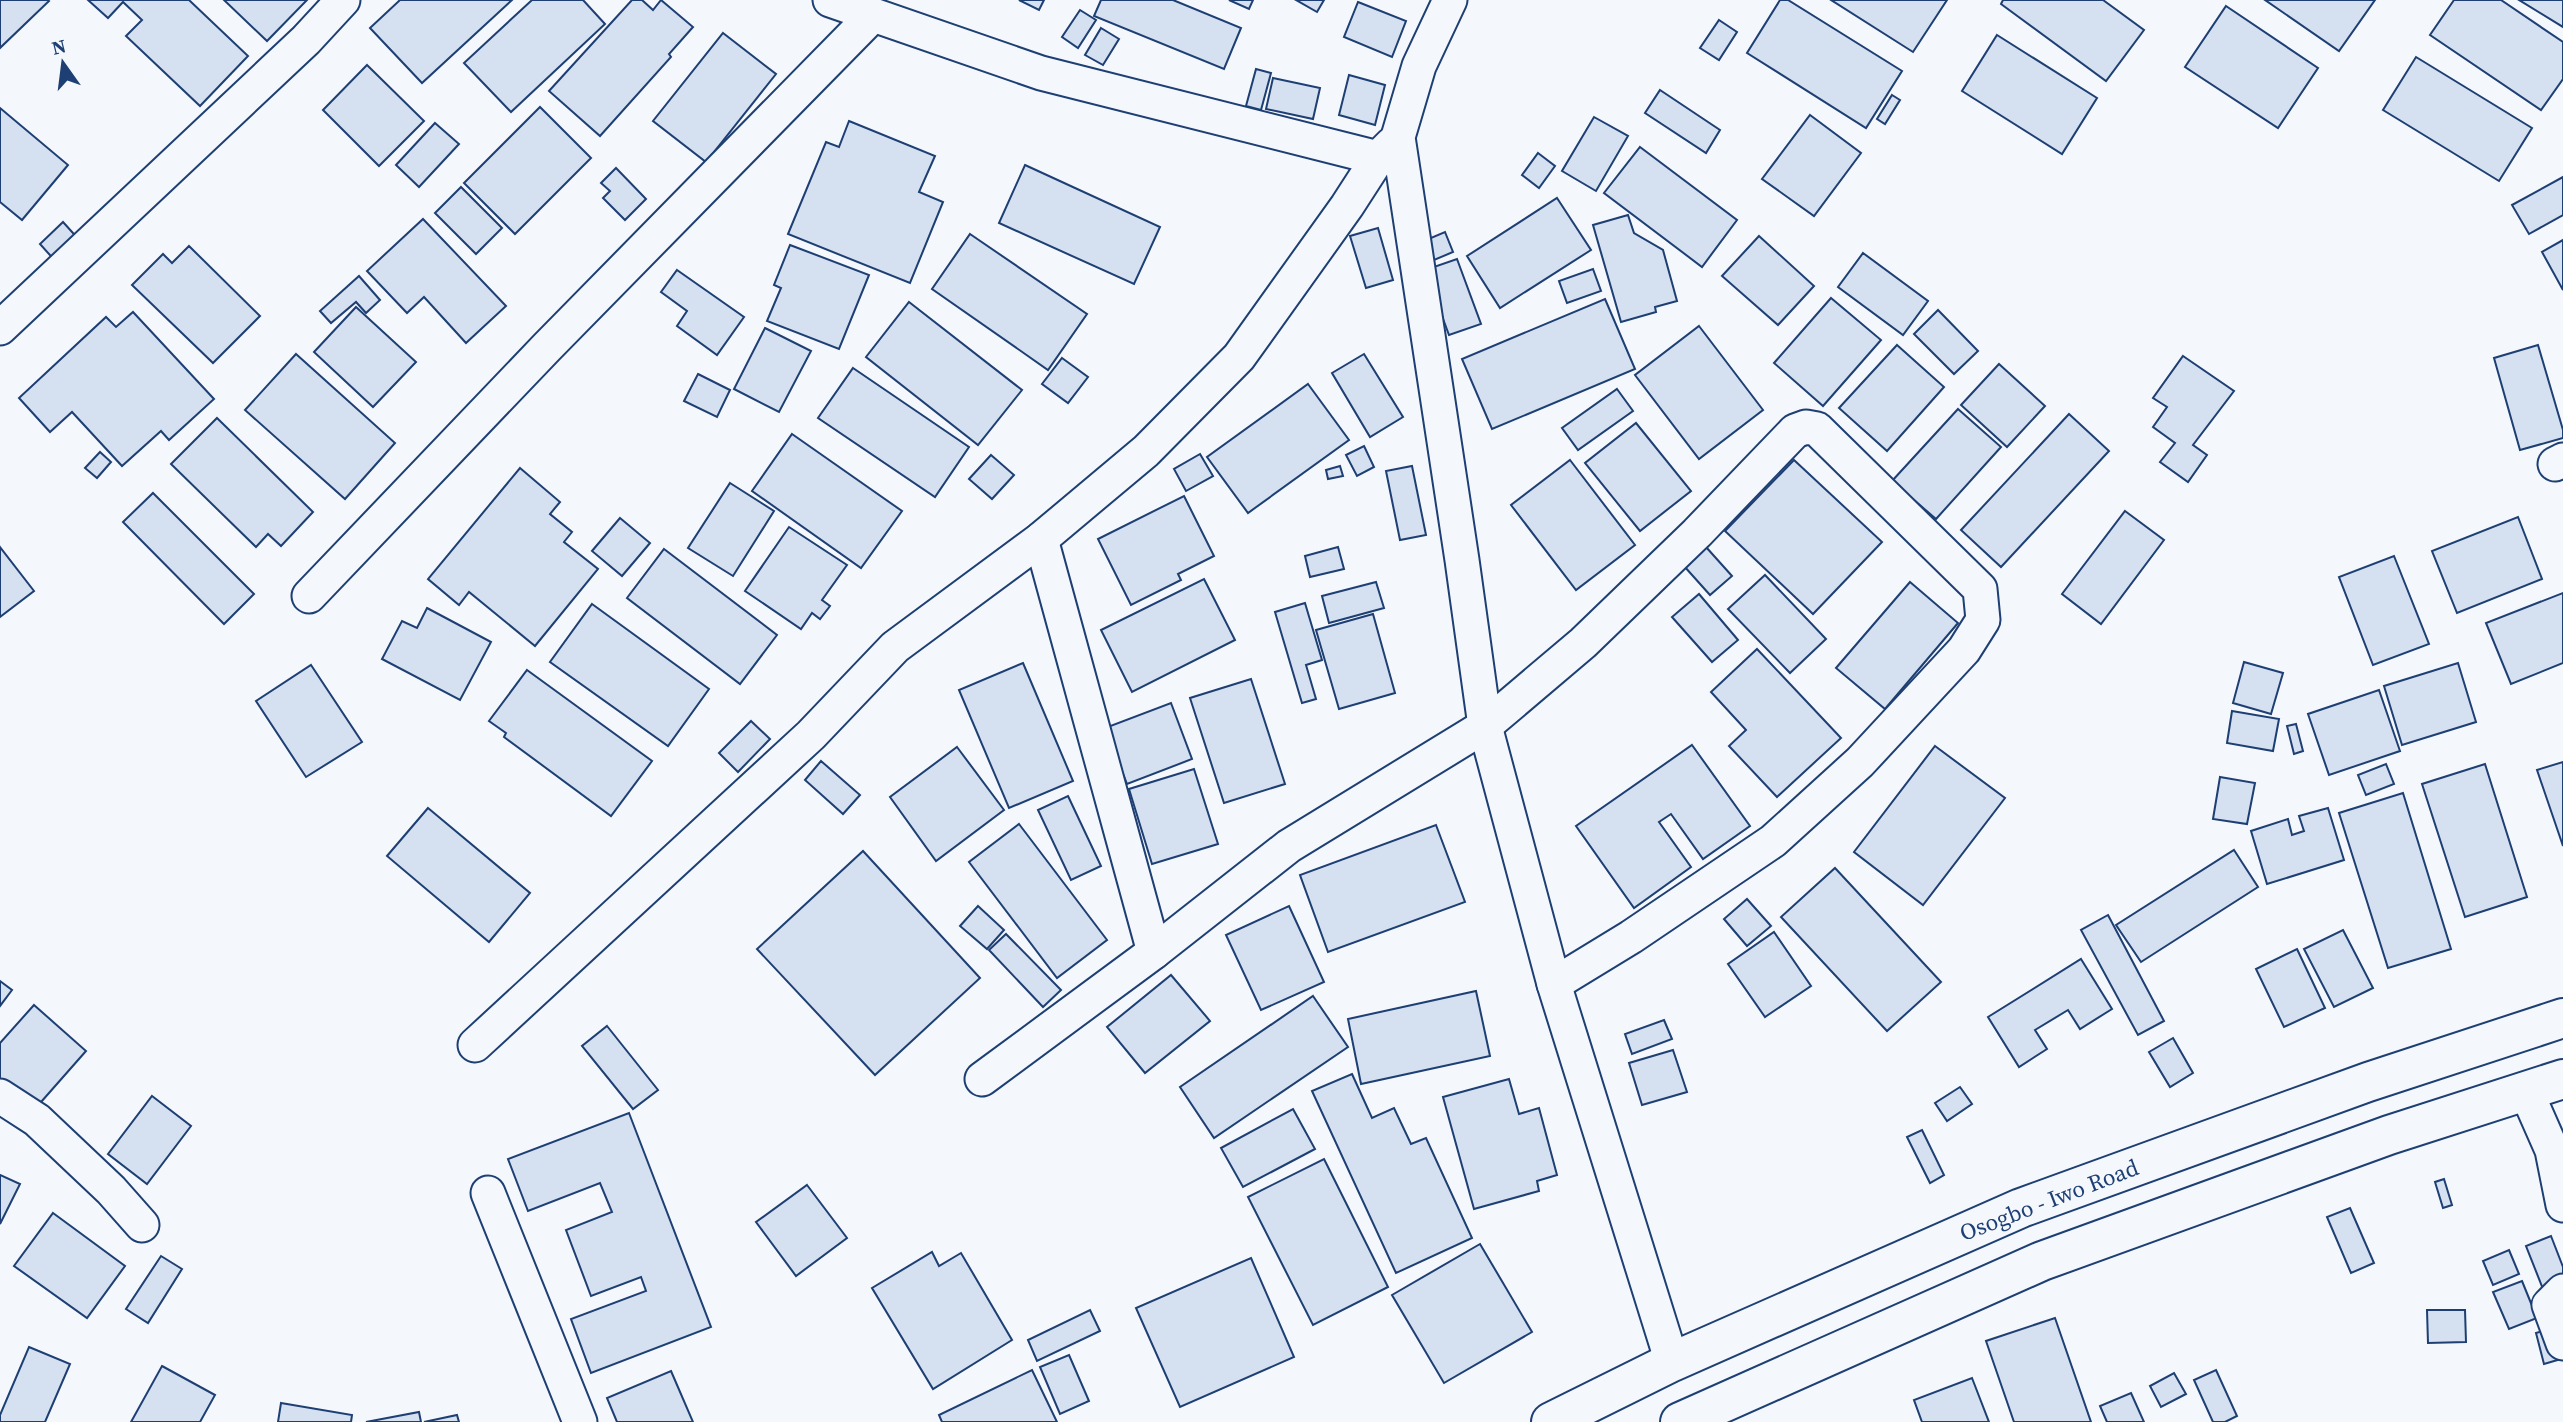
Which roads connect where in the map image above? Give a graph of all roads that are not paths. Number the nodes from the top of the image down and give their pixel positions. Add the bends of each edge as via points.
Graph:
1 (343, 0) edge
2 (831, 0) edge
3 (1447, 1) edge
4 (873, 15) junction
5 (1388, 147) junction
6 (0, 328) edge
7 (1041, 539) junction
8 (309, 596) dead end
9 (1485, 726) junction
10 (1154, 952) junction
11 (1554, 984) junction
12 (2563, 1018) edge
13 (475, 1045) dead end
14 (982, 1079) dead end
15 (2563, 1079) edge
16 (2526, 1091) junction
17 (0, 1096) edge
18 (488, 1193) dead end
19 (2563, 1205) edge
20 (142, 1225) dead end
21 (2563, 1291) edge
22 (2563, 1343) edge
23 (1672, 1362) junction
24 (1685, 1421) edge
25 (580, 1422) edge
26 (1551, 1422) edge

1 - 6 street
2 - 4 street
3 - 5 street
4 - 5 street via 1041,73
4 - 8 street
5 - 7 street via 1239,357 1146,450
5 - 9 street via 1462,560
7 - 10 street
7 - 13 street via 895,647 811,735
9 - 10 street via 1289,846
9 - 11 street
9 - 11 street via 1583,643 1698,533 1795,431 1806,427 1817,429 1980,589 1983,620 1964,650 1860,762 1773,841
10 - 14 street
11 - 23 street
12 - 23 main road, Osogbo - Iwo Road via 2368,1082 2021,1208
15 - 16 main road
16 - 19 street via 2552,1150
16 - 24 main road via 2389,1135 2042,1261
17 - 20 street via 37,1120
18 - 25 street
21 - 22 street via 2549,1305
23 - 26 main road, Osogbo - Iwo Road

